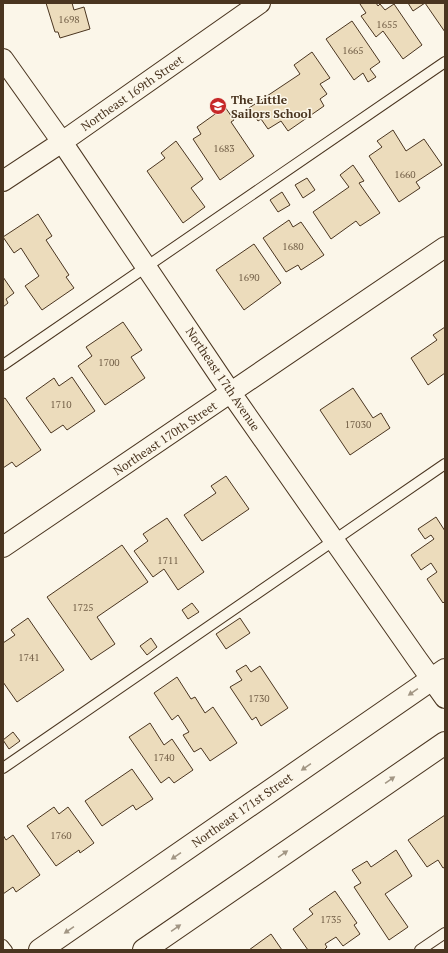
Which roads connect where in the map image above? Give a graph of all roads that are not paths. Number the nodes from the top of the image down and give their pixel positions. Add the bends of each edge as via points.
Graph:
1 (260, 3) edge
2 (3, 60) edge
3 (445, 62) edge
4 (62, 142) junction
5 (3, 181) edge
6 (445, 247) edge
7 (146, 267) junction
8 (3, 365) edge
9 (232, 393) junction
10 (445, 464) edge
11 (334, 540) junction
12 (3, 547) edge
13 (439, 675) edge
14 (445, 698) edge
15 (445, 743) edge
16 (3, 768) edge
17 (445, 933) edge
18 (3, 945) edge
19 (7, 950) edge
20 (40, 950) edge
21 (144, 950) edge
22 (420, 950) edge

1 - 4 street, Northeast 169th Street
2 - 4 street, Northeast 17th Avenue
3 - 7 lane
4 - 5 street, Northeast 169th Street
4 - 7 street, Northeast 17th Avenue
6 - 9 street, Northeast 170th Street
7 - 8 lane
7 - 9 street, Northeast 17th Avenue
9 - 11 street, Northeast 17th Avenue
9 - 12 street, Northeast 170th Street
10 - 11 lane
11 - 13 street, Northeast 17th Avenue via 417,659
11 - 16 lane
13 - 14 street, Northeast 17th Avenue
13 -> 20 street, Northeast 171st Street
21 -> 15 street
17 - 22 lane
18 - 19 lane

